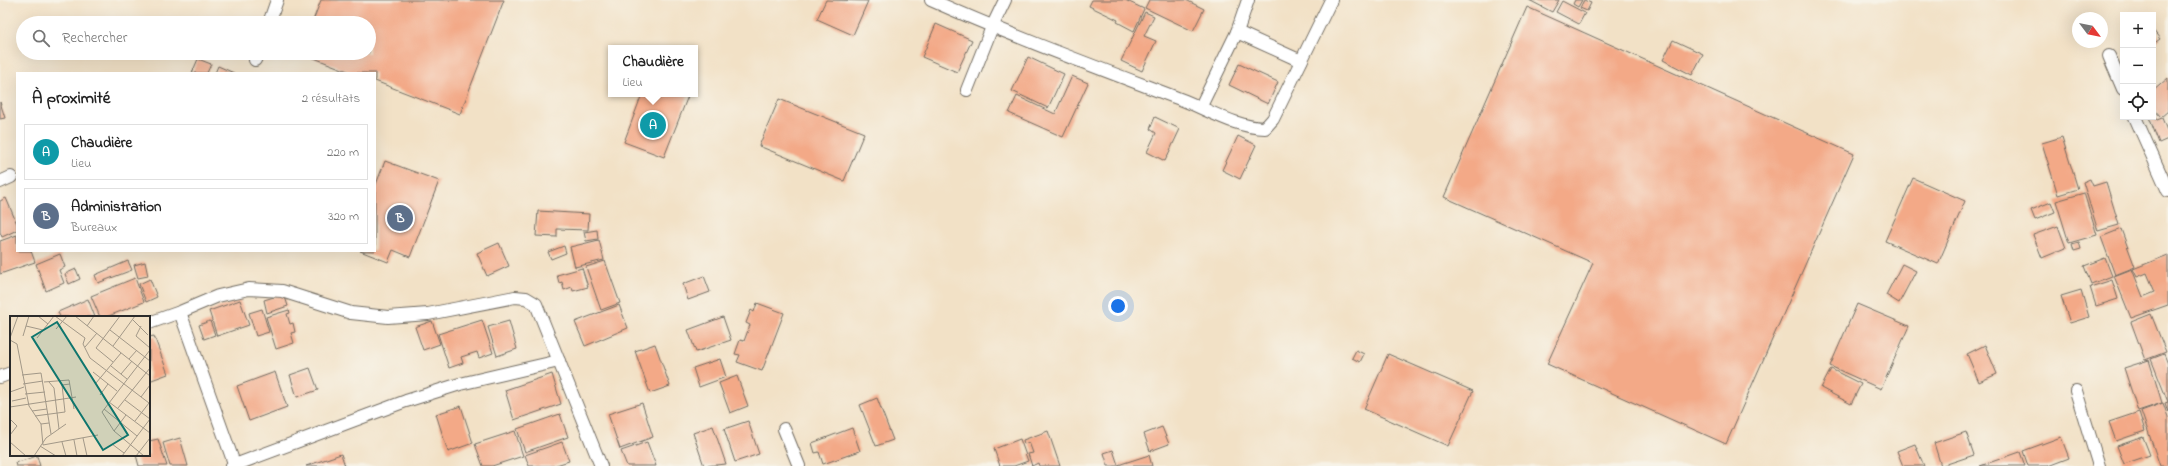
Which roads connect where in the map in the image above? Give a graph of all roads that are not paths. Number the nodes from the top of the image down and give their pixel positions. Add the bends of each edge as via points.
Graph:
1 (277, 0) edge
2 (931, 0) edge
3 (1005, 0) edge
4 (1248, 0) edge
5 (1331, 0) edge
6 (271, 16) edge
7 (992, 27) junction
8 (1237, 32) junction
9 (2109, 56) dead end
10 (1301, 61) junction
11 (2121, 84) edge
12 (967, 90) dead end
13 (1201, 106) junction
14 (2137, 120) edge
15 (2168, 191) edge
16 (180, 312) junction
17 (150, 323) edge
18 (559, 361) junction
19 (10, 373) edge
20 (0, 377) edge
21 (2076, 392) dead end
22 (784, 429) dead end
23 (234, 466) edge
24 (601, 466) edge
25 (798, 466) edge
26 (2099, 466) edge

1 - 6 street
2 - 7 street
3 - 7 street
4 - 8 street
5 - 10 street
7 - 12 street
7 - 13 street
8 - 10 street
8 - 13 street
9 - 11 street
10 - 13 street via 1274,119 1265,128 1251,128
14 - 15 street
16 - 17 street
16 - 18 street via 218,296 249,289 282,291 351,313 388,317 428,314 515,297 526,298 536,304
16 - 23 street
18 - 23 street via 460,384 406,401
18 - 24 street
19 - 20 street
21 - 26 street
22 - 25 street

